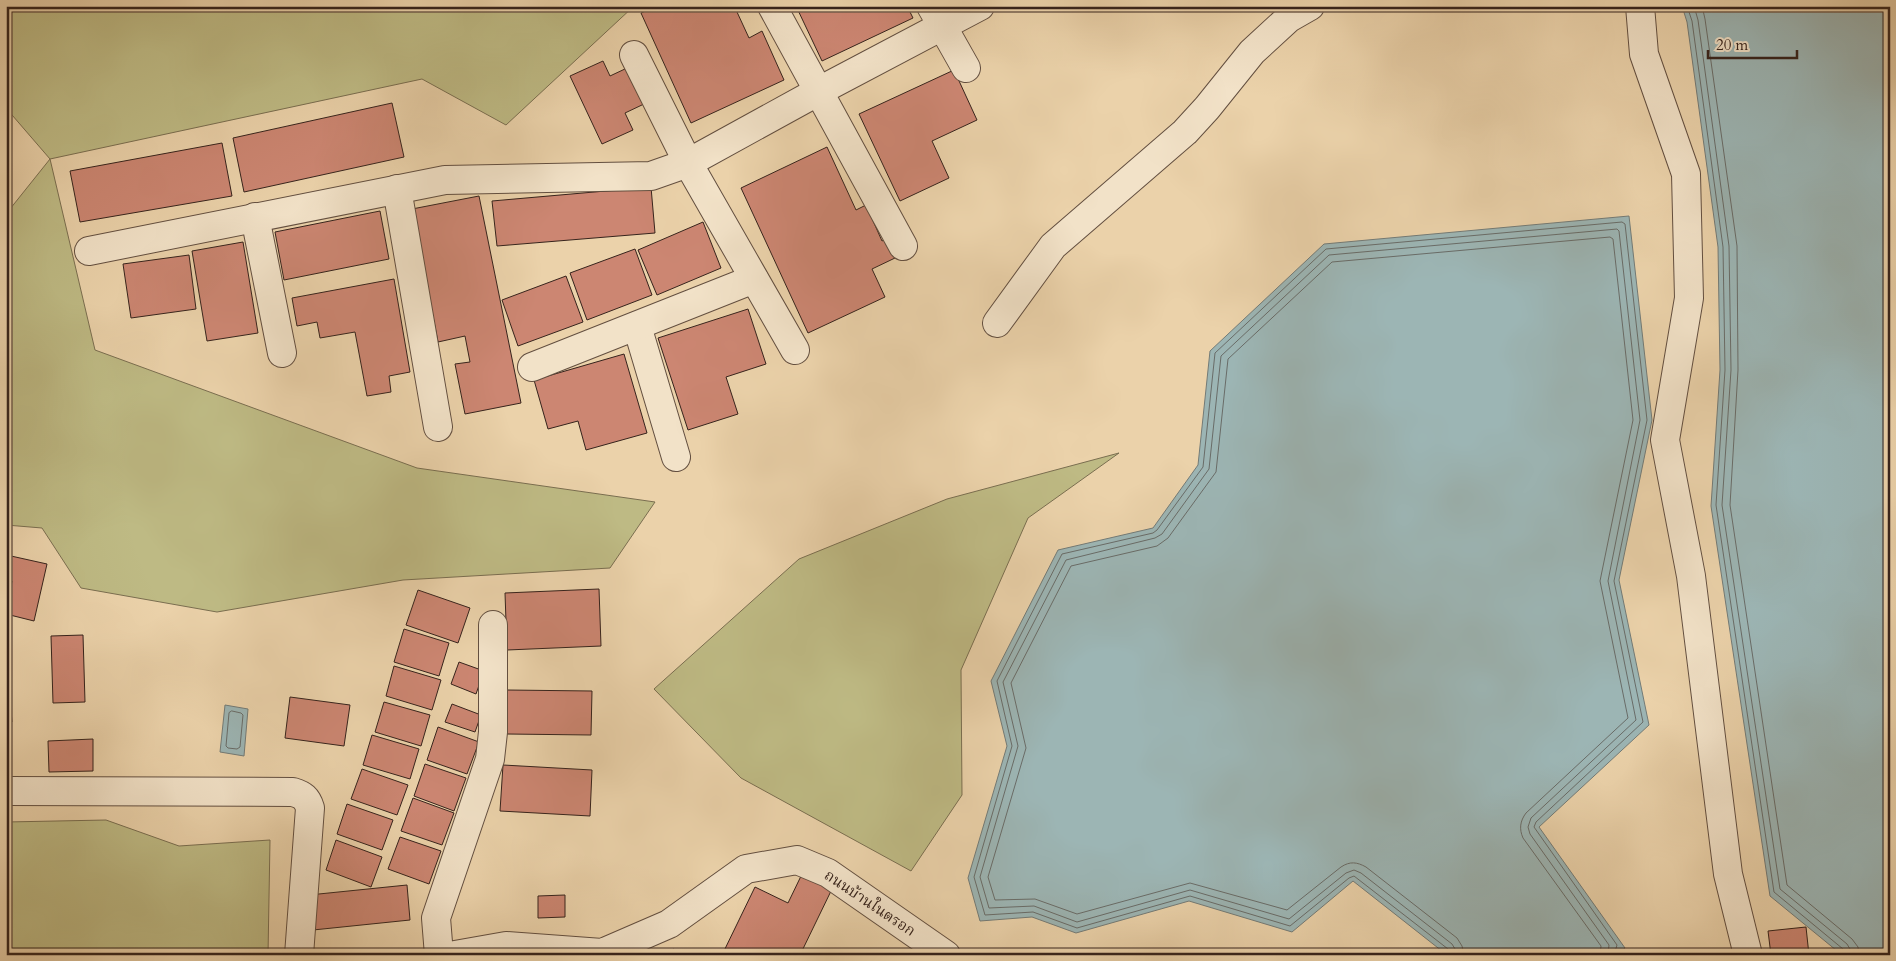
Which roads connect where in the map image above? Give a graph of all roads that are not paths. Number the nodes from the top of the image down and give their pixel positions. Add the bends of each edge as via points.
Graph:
1 (772, 6) edge
2 (980, 6) edge
3 (1310, 6) edge
4 (1640, 6) edge
5 (937, 16) edge
6 (634, 56) dead end
7 (966, 68) dead end
8 (818, 91) junction
9 (688, 163) junction
10 (397, 188) junction
11 (256, 217) junction
12 (903, 246) dead end
13 (89, 250) dead end
14 (754, 279) junction
15 (997, 324) dead end
16 (638, 326) junction
17 (795, 350) dead end
18 (282, 354) dead end
19 (532, 367) dead end
20 (438, 427) dead end
21 (676, 456) dead end
22 (493, 625) dead end
23 (6, 791) edge
24 (299, 955) edge
25 (438, 955) edge
26 (455, 955) edge
27 (946, 955) edge
28 (1748, 955) edge

1 - 8 street
2 - 5 street
3 - 15 street via 1288,18 1252,52 1184,132 1053,246
4 - 28 street via 1644,54 1686,174 1689,298 1664,440 1691,576 1728,874
5 - 7 street
5 - 8 street
6 - 9 street
8 - 9 street
8 - 12 street
9 - 10 street via 651,176 445,180
9 - 14 street
10 - 11 street
10 - 20 street
11 - 13 street
11 - 18 street
14 - 16 street
14 - 17 street
16 - 19 street
16 - 21 street
22 - 25 street via 490,759 436,918
23 - 24 street via 293,792 302,795 310,808
26 - 27 street, ถนนบ้านในตรอก via 506,946 602,954 669,924 746,869 796,860 828,873

